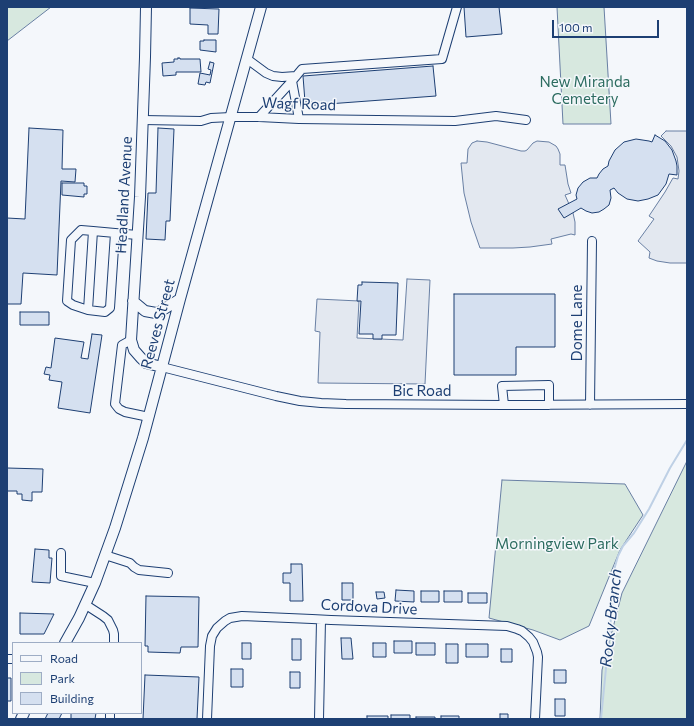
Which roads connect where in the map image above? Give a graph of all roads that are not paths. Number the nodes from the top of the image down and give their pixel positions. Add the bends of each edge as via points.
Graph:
1 (146, 7) edge
2 (261, 7) edge
3 (458, 7) edge
4 (247, 59) junction
5 (294, 79) junction
6 (230, 117) junction
7 (259, 117) junction
8 (299, 119) junction
9 (143, 120) junction
10 (526, 120) dead end
11 (93, 231) junction
12 (115, 233) junction
13 (138, 235) junction
14 (592, 241) dead end
15 (180, 298) junction
16 (133, 301) junction
17 (88, 310) junction
18 (131, 340) junction
19 (162, 367) junction
20 (687, 404) edge
21 (504, 405) junction
22 (549, 405) junction
23 (590, 405) junction
24 (149, 417) junction
25 (61, 553) dead end
26 (105, 556) junction
27 (168, 573) dead end
28 (95, 584) junction
29 (86, 605) junction
30 (322, 620) junction
31 (66, 642) edge
32 (114, 642) edge
33 (207, 719) edge
34 (319, 719) edge
35 (535, 719) edge

1 - 9 main road, Headland Avenue
2 - 4 main road, Reeves Street
3 - 5 street via 442,59 302,69
4 - 5 street via 273,76
4 - 6 main road, Reeves Street
5 - 7 street
5 - 8 street
6 - 7 street, Wagf Road
6 - 9 street, Wagf Road via 201,121
6 - 15 main road, Reeves Street
7 - 8 street, Wagf Road
8 - 10 street, Wagf Road via 455,120 496,116
9 - 13 main road, Headland Avenue
11 - 12 street
11 - 17 street
11 - 17 street via 81,230 71,240 67,301
12 - 13 street
12 - 17 street via 110,308 105,312
13 - 16 main road, Headland Avenue
14 - 23 street, Dome Lane
15 - 16 main road via 156,312 145,311
15 - 19 main road, Reeves Street
16 - 18 main road, Headland Avenue
18 - 19 main road via 134,350 146,363
18 - 24 street via 122,344 115,404 118,409 125,412
19 - 21 street, Bic Road via 276,396 321,404
19 - 24 main road, Reeves Street
20 - 23 street, Bic Road
21 - 22 street, Bic Road
21 - 22 street via 502,386 549,385
22 - 23 street, Bic Road
24 - 26 main road, Reeves Street
25 - 28 street via 61,576
26 - 27 street via 130,563 139,570
26 - 28 main road, Reeves Street
28 - 29 main road, Reeves Street
29 - 31 main road, Reeves Street
29 - 32 street via 108,620 114,634
30 - 33 street, Cordova Drive via 242,616 230,618 220,624 212,636 210,646
30 - 34 street
30 - 35 street, Cordova Drive via 507,626 522,631 530,637 538,657

